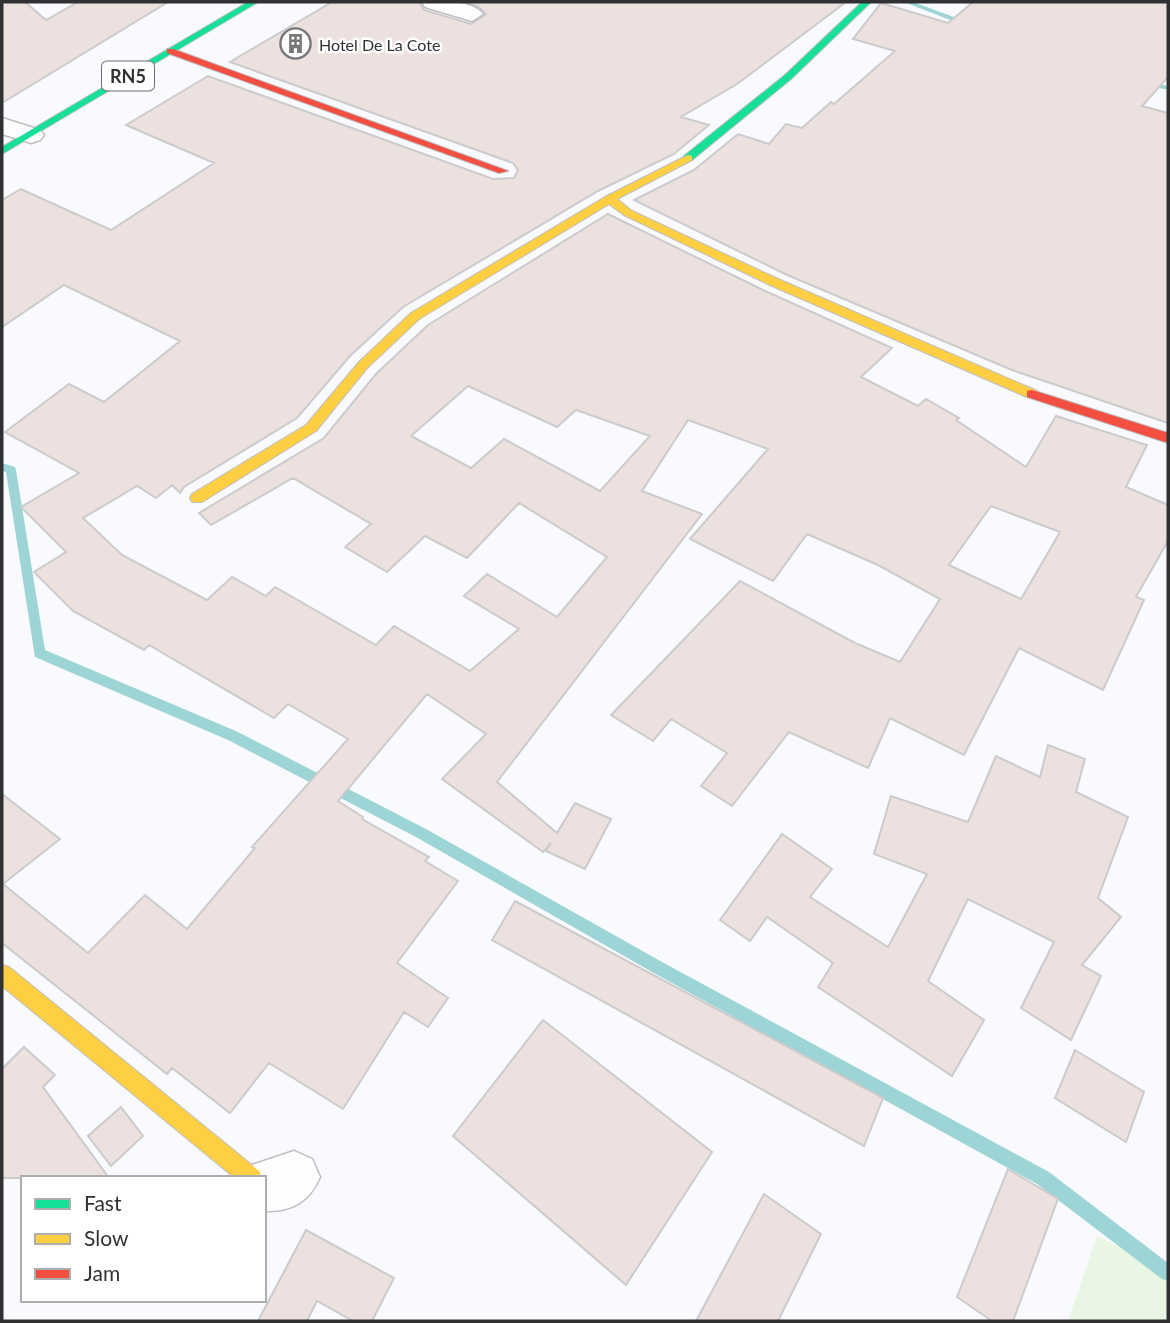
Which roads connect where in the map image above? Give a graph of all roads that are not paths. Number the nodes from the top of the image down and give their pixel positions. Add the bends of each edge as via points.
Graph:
1 (254, 2) edge
2 (432, 2) edge
3 (867, 2) edge
4 (472, 14) dead end
5 (170, 51) junction
6 (2, 127) edge
7 (31, 135) junction
8 (2, 151) edge
9 (503, 171) dead end
10 (609, 199) junction
11 (1168, 438) edge
12 (197, 498) dead end
13 (2, 974) edge
14 (265, 1176) edge

1 - 5 main road, RN5
2 - 4 street
3 - 10 main road via 788,77 684,162
5 - 7 main road, RN5
5 - 9 main road
6 - 7 street
7 - 8 main road, RN5
10 - 11 main road via 628,213 774,282 1023,390
10 - 12 main road via 415,316 363,365 311,428
13 - 14 main road

